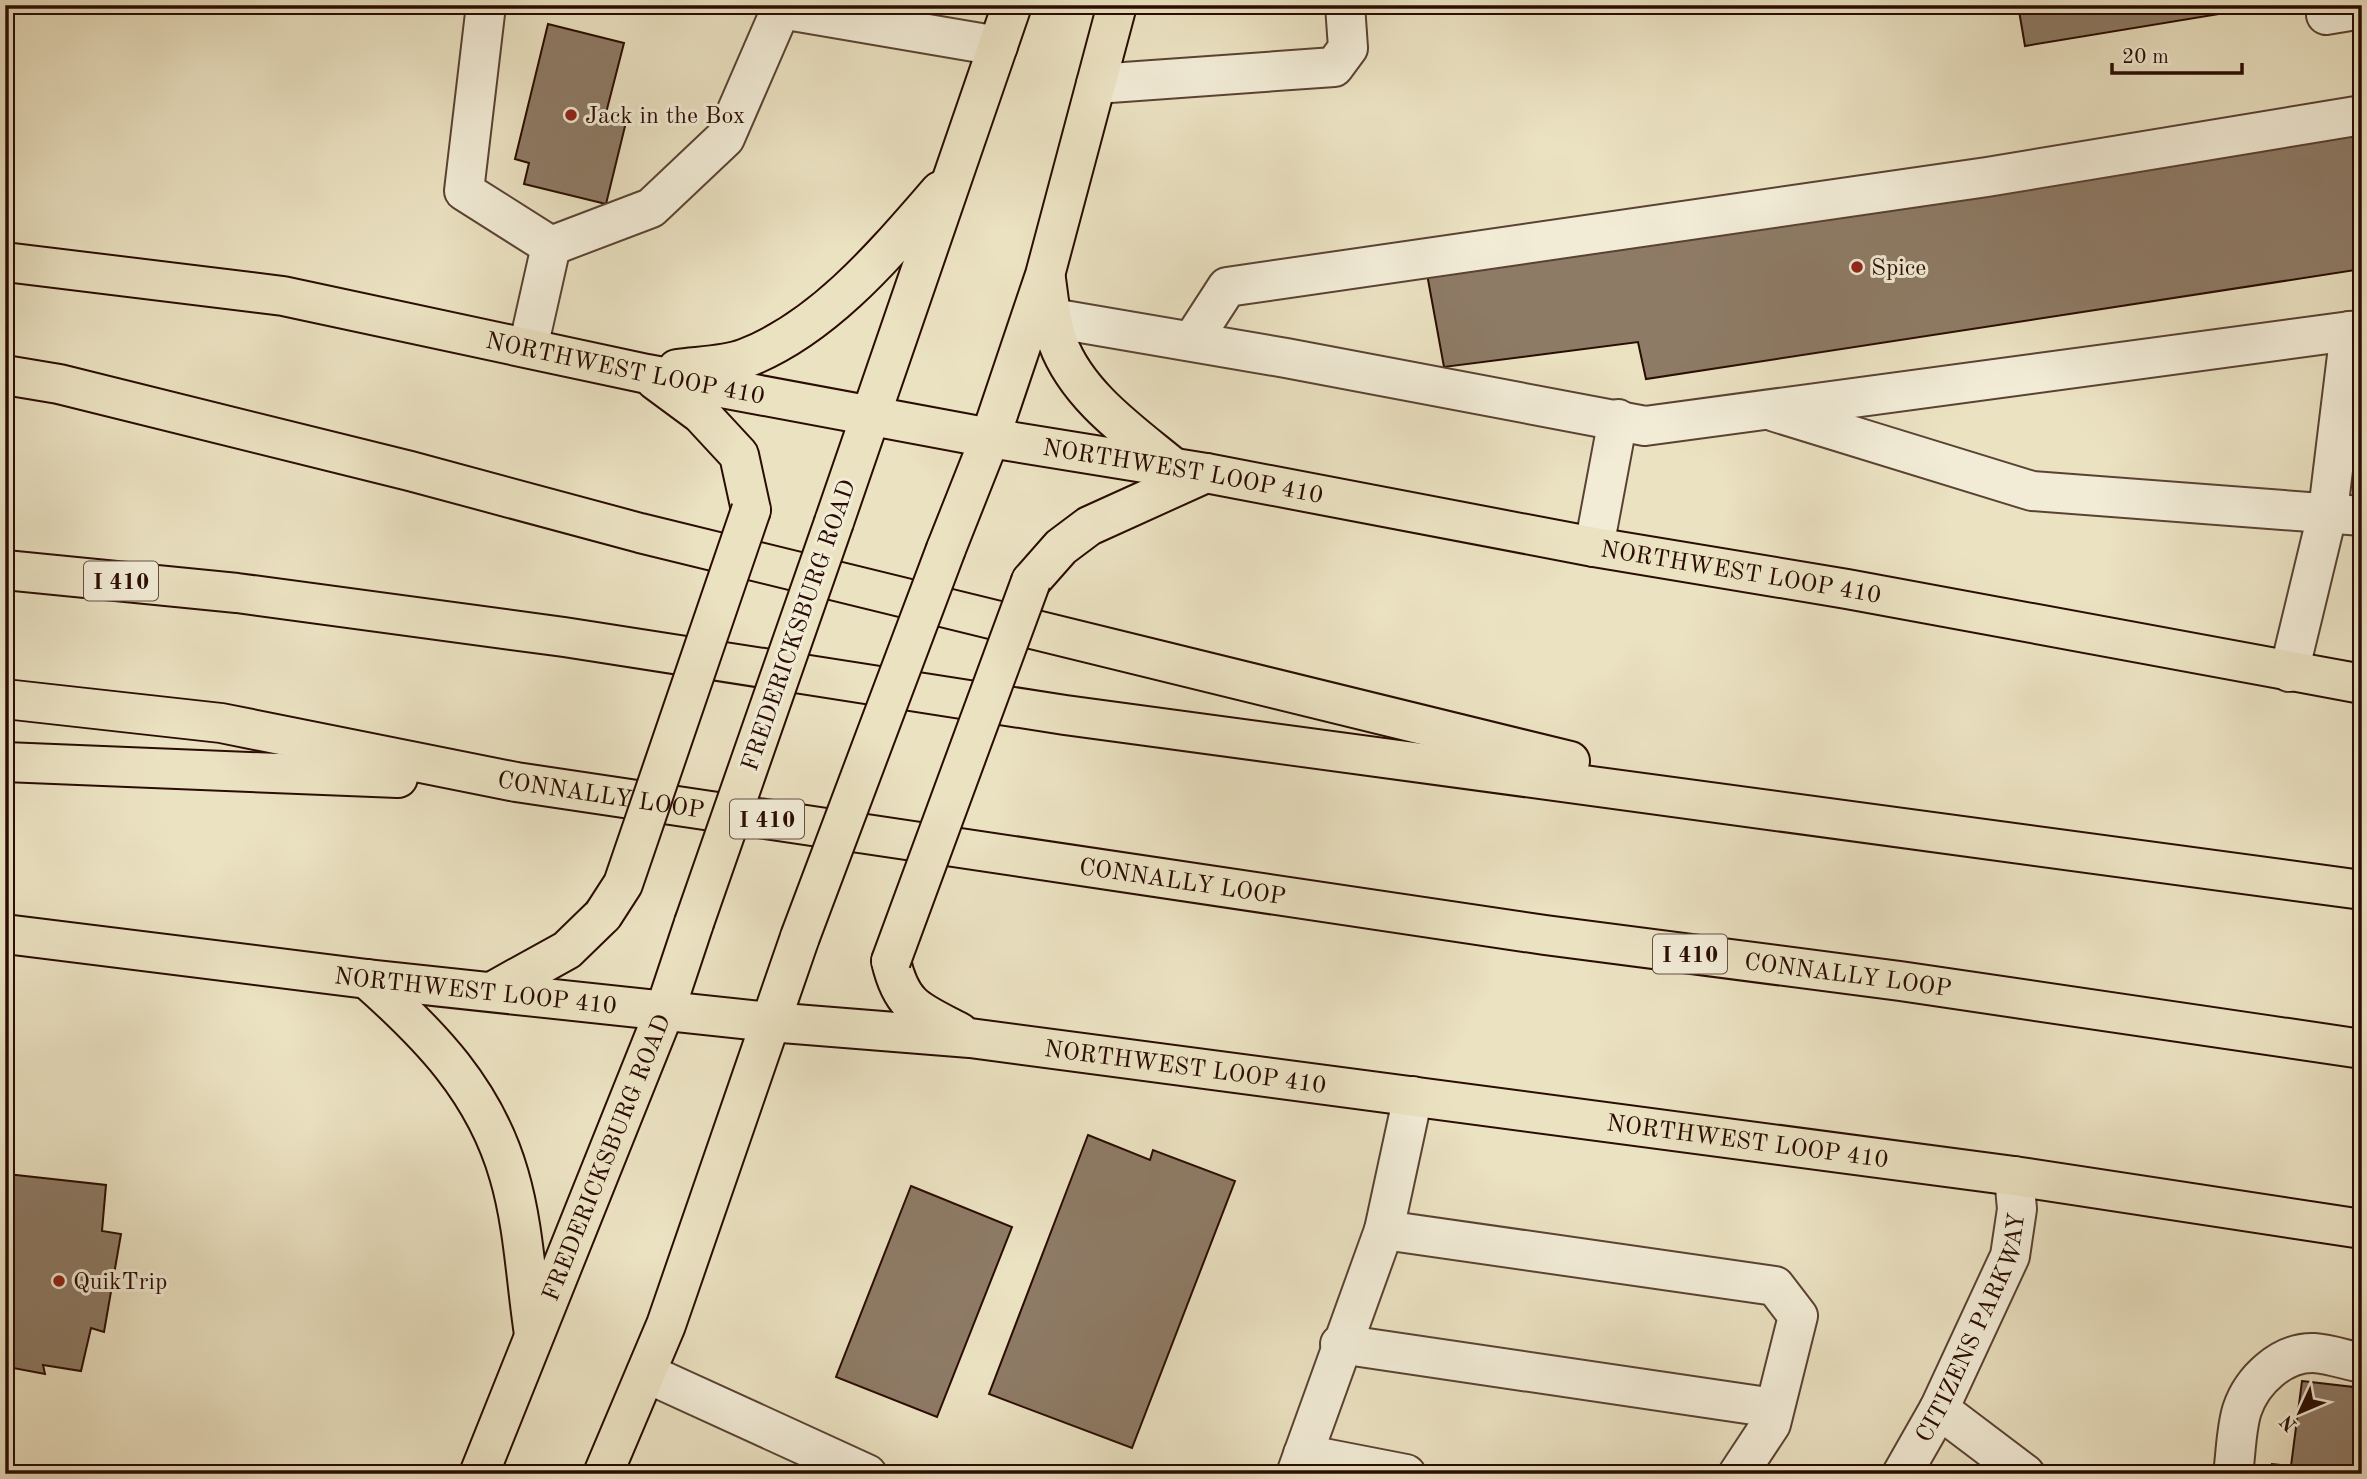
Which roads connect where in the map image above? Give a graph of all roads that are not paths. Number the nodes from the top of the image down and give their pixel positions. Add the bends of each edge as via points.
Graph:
1 (486, 5) edge
2 (1012, 5) edge
3 (1117, 5) edge
4 (1345, 5) edge
5 (770, 7) edge
6 (998, 46) junction
7 (1096, 84) junction
8 (2362, 115) edge
9 (953, 175) junction
10 (551, 246) junction
11 (5, 262) edge
12 (1045, 275) junction
13 (1052, 318) junction
14 (2356, 330) edge
15 (1192, 341) junction
16 (528, 348) junction
17 (647, 374) junction
18 (5, 375) edge
19 (1765, 409) junction
20 (873, 414) junction
21 (1618, 419) junction
22 (990, 438) junction
23 (1191, 471) junction
24 (2345, 514) edge
25 (1594, 547) junction
26 (5, 570) edge
27 (2289, 672) junction
28 (2362, 684) edge
29 (5, 699) edge
30 (5, 762) edge
31 (516, 782) junction
32 (1769, 810) junction
33 (2362, 890) edge
34 (5, 934) edge
35 (367, 979) junction
36 (493, 991) junction
37 (665, 1010) junction
38 (769, 1022) junction
39 (970, 1038) junction
40 (2362, 1049) edge
41 (1413, 1096) junction
42 (2014, 1176) junction
43 (2362, 1229) edge
44 (1384, 1230) junction
45 (534, 1335) junction
46 (1340, 1344) junction
47 (2362, 1363) edge
48 (646, 1373) junction
49 (1774, 1408) junction
50 (1939, 1409) junction
51 (800, 1462) edge
52 (1300, 1464) edge
53 (479, 1474) edge
54 (603, 1474) edge
55 (867, 1474) edge
56 (1406, 1474) edge
57 (1738, 1474) edge
58 (1902, 1474) edge
59 (2025, 1474) edge
60 (2233, 1474) edge

1 - 10 street via 464,191
2 - 6 main road, FREDERICKSBURG ROAD
3 - 7 main road
4 - 7 street via 1348,48 1334,67
5 - 6 street
5 - 10 street via 725,138 651,208
6 - 9 main road, FREDERICKSBURG ROAD
7 - 12 main road
8 - 15 street via 1987,177 1227,287
9 - 17 main road via 893,245 784,340 743,359
9 - 20 main road, FREDERICKSBURG ROAD
10 - 16 street
11 - 16 main road, NORTHWEST LOOP 410 via 283,296
12 - 13 main road
12 - 22 main road
13 - 15 street
13 - 23 main road via 1058,344 1096,401
14 - 19 street
14 - 24 street
15 - 21 street
16 - 17 main road, NORTHWEST LOOP 410
17 - 20 main road, NORTHWEST LOOP 410
17 - 36 main road, bridge via 701,414 739,456 751,510 623,884 603,915 567,950
18 - 32 main road via 397,468 640,533
19 - 21 street via 1645,426
19 - 24 street via 2032,491
20 - 22 main road, NORTHWEST LOOP 410
20 - 37 main road, FREDERICKSBURG ROAD, bridge
21 - 25 street
22 - 23 main road, NORTHWEST LOOP 410
22 - 38 main road, bridge
23 - 25 main road, NORTHWEST LOOP 410
23 - 39 main road, bridge via 1089,526 1061,547 1031,581 891,961 898,990 917,1010
24 - 27 street
25 - 27 main road, NORTHWEST LOOP 410
26 - 32 main road, I 410 via 237,593 564,637 1065,715
27 - 28 main road, NORTHWEST LOOP 410
29 - 31 main road, CONNALLY LOOP / I 410 via 221,723
30 - 31 main road
31 - 40 main road, CONNALLY LOOP / I 410 via 1545,935 1900,981
32 - 33 main road, I 410
34 - 35 main road, NORTHWEST LOOP 410
35 - 36 main road, NORTHWEST LOOP 410
35 - 45 main road via 423,1028 463,1076 492,1131 509,1175
36 - 37 main road, NORTHWEST LOOP 410
37 - 38 main road, NORTHWEST LOOP 410
37 - 45 main road, FREDERICKSBURG ROAD
38 - 39 main road, NORTHWEST LOOP 410
38 - 48 main road
39 - 41 main road, NORTHWEST LOOP 410
41 - 42 main road, NORTHWEST LOOP 410
41 - 44 street
42 - 43 main road, NORTHWEST LOOP 410
42 - 50 street, CITIZENS PARKWAY via 2017,1209 2010,1256
44 - 46 street
44 - 49 street via 1775,1286 1798,1316
45 - 53 main road, FREDERICKSBURG ROAD
46 - 49 street
46 - 52 street
47 - 60 street via 2314,1353 2292,1356 2274,1366 2258,1381 2242,1409
48 - 51 street
48 - 54 main road
49 - 57 street via 1771,1424
50 - 58 street, CITIZENS PARKWAY
50 - 59 street
51 - 55 street
52 - 56 street

